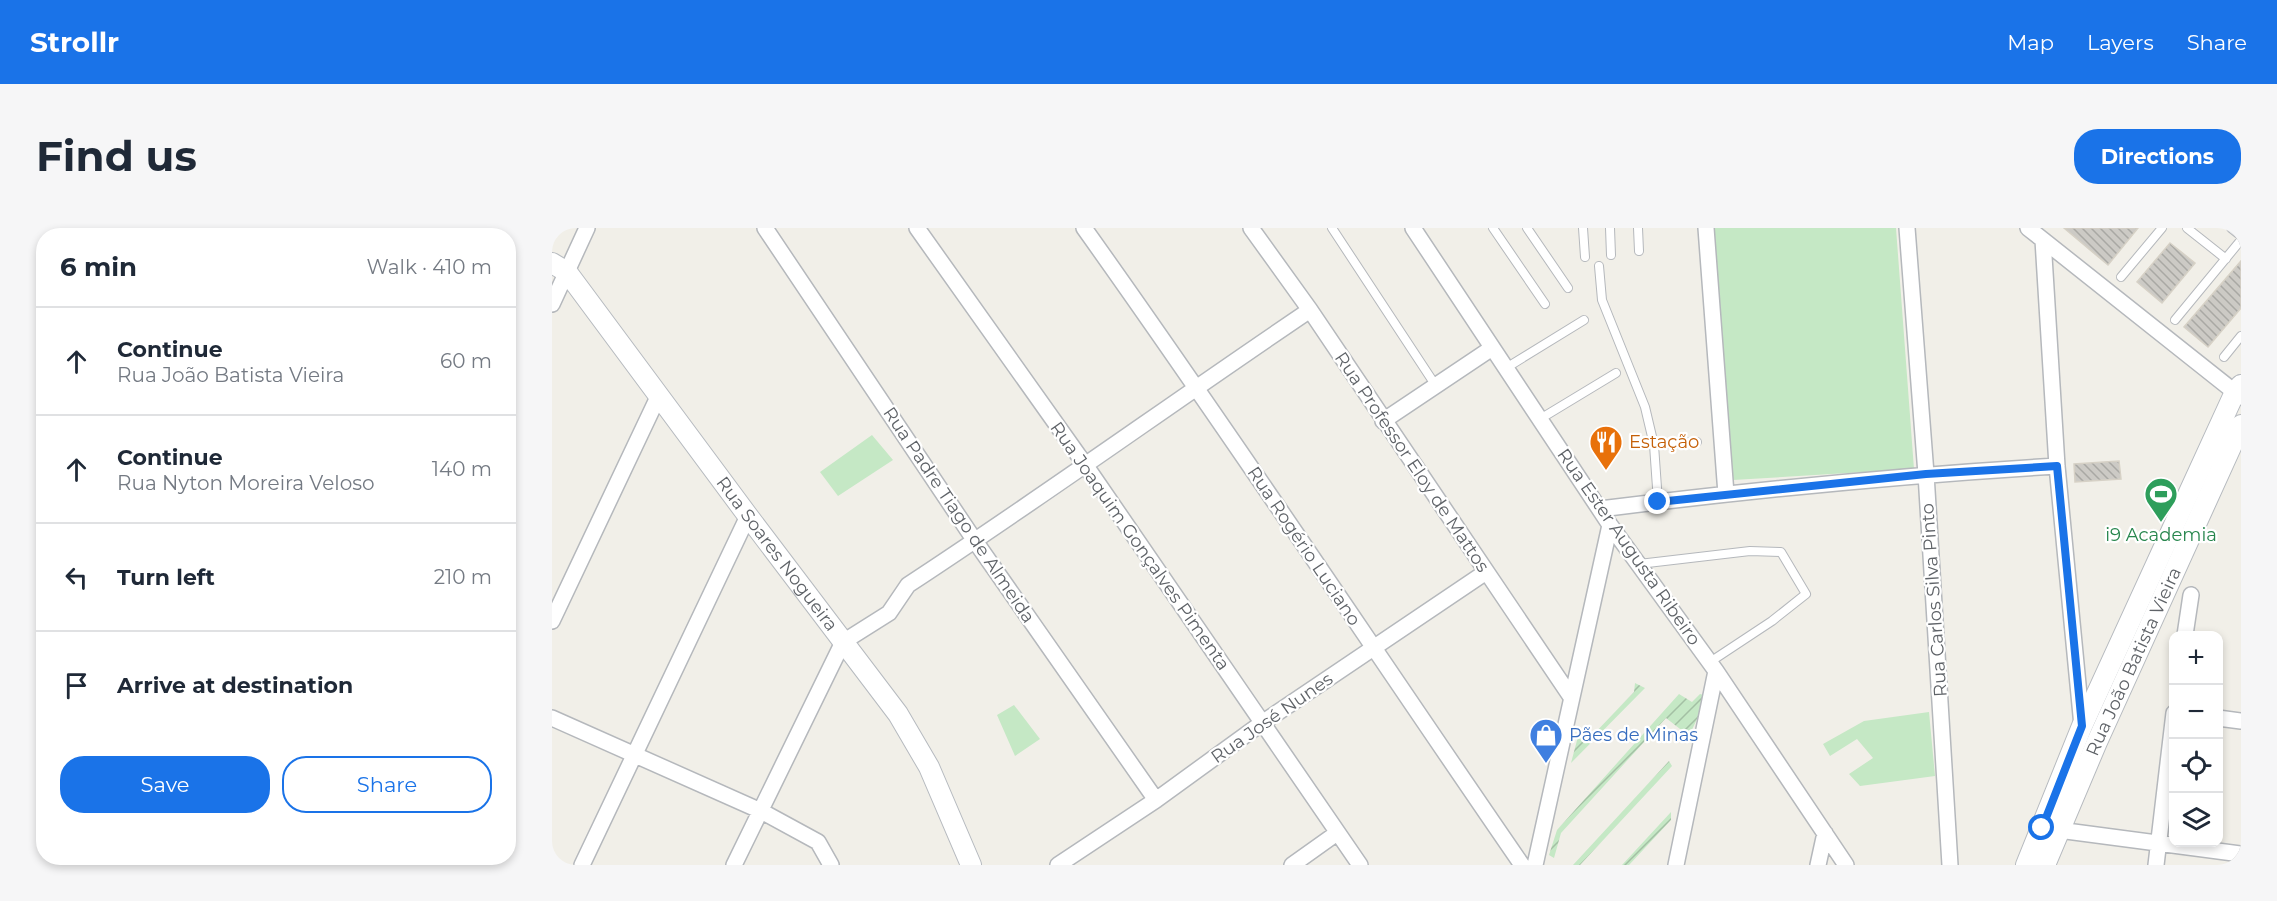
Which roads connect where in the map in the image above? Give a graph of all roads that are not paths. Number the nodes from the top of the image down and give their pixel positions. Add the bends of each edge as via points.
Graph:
1 (587, 228) edge
2 (765, 228) edge
3 (917, 228) edge
4 (1084, 228) edge
5 (1251, 228) edge
6 (1332, 228) edge
7 (1413, 228) edge
8 (1493, 228) edge
9 (1527, 228) edge
10 (1583, 228) edge
11 (1610, 228) edge
12 (1638, 228) edge
13 (1706, 228) edge
14 (1907, 228) edge
15 (2028, 228) edge
16 (2162, 228) edge
17 (2187, 228) edge
18 (2231, 228) edge
19 (2241, 238) edge
20 (2043, 240) junction
21 (1639, 251) dead end
22 (1611, 255) dead end
23 (1585, 257) dead end
24 (2226, 259) junction
25 (1599, 266) dead end
26 (560, 267) edge
27 (2121, 278) dead end
28 (1568, 288) dead end
29 (552, 304) edge
30 (1545, 304) dead end
31 (1310, 310) junction
32 (1584, 320) dead end
33 (2175, 320) dead end
34 (2241, 336) edge
35 (1492, 348) junction
36 (2223, 357) dead end
37 (1506, 368) junction
38 (1616, 373) dead end
39 (1197, 386) junction
40 (1436, 386) junction
41 (2239, 391) edge
42 (659, 395) junction
43 (1540, 419) junction
44 (1383, 421) junction
45 (2241, 425) edge
46 (1697, 442) dead end
47 (1654, 445) junction
48 (1086, 466) junction
49 (2057, 466) junction
50 (1926, 474) junction
51 (1726, 494) junction
52 (1658, 502) junction
53 (1600, 509) junction
54 (748, 516) junction
55 (1610, 525) junction
56 (975, 541) junction
57 (1638, 564) junction
58 (1486, 572) junction
59 (2191, 595) dead end
60 (552, 621) edge
61 (2186, 631) edge
62 (843, 642) junction
63 (1373, 648) junction
64 (1713, 667) junction
65 (1572, 697) junction
66 (552, 718) edge
67 (2223, 719) edge
68 (2241, 721) edge
69 (1262, 723) junction
70 (2082, 726) junction
71 (2171, 739) edge
72 (633, 756) junction
73 (1156, 800) junction
74 (760, 811) junction
75 (2051, 829) junction
76 (1337, 833) junction
77 (1825, 833) junction
78 (2158, 844) junction
79 (2241, 854) edge
80 (582, 865) edge
81 (734, 865) edge
82 (831, 865) edge
83 (970, 865) edge
84 (1058, 865) edge
85 (1292, 865) edge
86 (1360, 865) edge
87 (1522, 865) edge
88 (1535, 865) edge
89 (1676, 865) edge
90 (1818, 865) edge
91 (1846, 865) edge
92 (1950, 865) edge
93 (2026, 865) edge
94 (2044, 865) edge
95 (2157, 865) edge

1 - 26 street
2 - 56 street, Rua Padre Tiago de Almeida
3 - 48 street, Rua Joaquim Gonçalves Pimenta
4 - 39 street, Rua Rogério Luciano
5 - 31 street, Rua Professor Eloy de Mattos
6 - 40 lane
7 - 35 street, Rua Ester Augusta Ribeiro
8 - 30 lane
9 - 28 lane
10 - 23 lane
11 - 22 lane
12 - 21 lane
13 - 51 street
14 - 50 street, Rua Carlos Silva Pinto
15 - 20 street
16 - 27 lane
17 - 24 lane
18 - 19 lane
19 - 24 lane
20 - 41 street
20 - 49 street
24 - 33 lane
25 - 47 lane via 1602,300 1646,407
26 - 29 street
26 - 42 street, Rua Soares Nogueira
31 - 39 street
31 - 44 street, Rua Professor Eloy de Mattos
32 - 37 lane
34 - 36 lane
35 - 37 street, Rua Ester Augusta Ribeiro
35 - 40 street
37 - 43 street, Rua Ester Augusta Ribeiro
38 - 43 lane
39 - 48 street
39 - 63 street, Rua Rogério Luciano
40 - 44 street
41 - 70 street, Rua João Batista Vieira
42 - 54 street, Rua Soares Nogueira
42 - 60 street
43 - 53 street, Rua Ester Augusta Ribeiro
44 - 58 street, Rua Professor Eloy de Mattos
45 - 75 street, Rua João Batista Vieira via 2097,742
46 - 47 lane
47 - 52 lane
48 - 56 street
48 - 69 street, Rua Joaquim Gonçalves Pimenta
49 - 50 street
49 - 70 street
50 - 51 street
50 - 92 street, Rua Carlos Silva Pinto
51 - 52 street
52 - 53 street
53 - 55 street, Rua Ester Augusta Ribeiro
54 - 62 street, Rua Soares Nogueira
54 - 72 street
55 - 57 street, Rua Ester Augusta Ribeiro
55 - 65 street
56 - 62 street via 908,585 889,613
56 - 73 street, Rua Padre Tiago de Almeida
57 - 64 street, Rua Ester Augusta Ribeiro
57 - 64 lane via 1750,551 1781,552 1806,594
58 - 63 street, Rua José Nunes
58 - 65 street, Rua Professor Eloy de Mattos
59 - 61 street
62 - 74 street
62 - 83 street, Rua Soares Nogueira via 898,714 919,749
63 - 69 street, Rua José Nunes
63 - 87 street, Rua Rogério Luciano
64 - 77 street, Rua Ester Augusta Ribeiro
64 - 89 street
65 - 88 street
66 - 72 street
67 - 68 street
69 - 73 street, Rua José Nunes
69 - 76 street, Rua Joaquim Gonçalves Pimenta
70 - 75 street, Rua João Batista Vieira
71 - 78 street
72 - 74 street
72 - 80 street
73 - 84 street, Rua José Nunes
74 - 81 street
74 - 82 street via 818,842
75 - 78 street
75 - 93 street, Rua João Batista Vieira
75 - 94 street, Rua João Batista Vieira
76 - 85 street
76 - 86 street, Rua Joaquim Gonçalves Pimenta
77 - 90 street
77 - 91 street, Rua Ester Augusta Ribeiro
78 - 79 street
78 - 95 street

